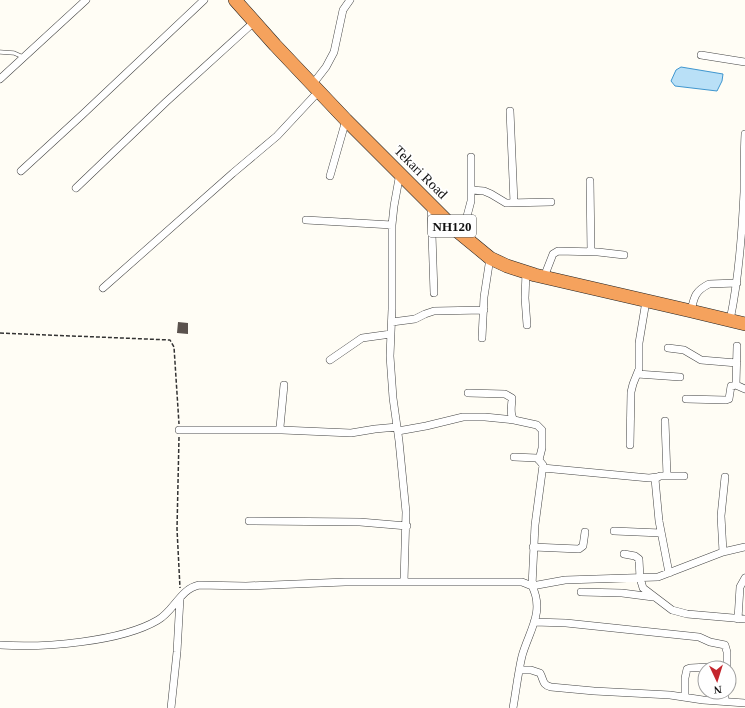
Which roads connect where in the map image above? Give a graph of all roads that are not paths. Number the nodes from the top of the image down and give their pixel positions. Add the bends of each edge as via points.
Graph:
1 (86, 0) edge
2 (204, 0) edge
3 (235, 0) edge
4 (350, 0) edge
5 (254, 22) junction
6 (0, 52) edge
7 (701, 55) dead end
8 (23, 57) junction
9 (745, 62) edge
10 (0, 79) edge
11 (315, 89) junction
12 (510, 111) dead end
13 (346, 120) junction
14 (745, 134) edge
15 (745, 140) edge
16 (471, 157) dead end
17 (21, 171) dead end
18 (400, 173) junction
19 (330, 176) dead end
20 (590, 181) dead end
21 (76, 188) dead end
22 (472, 190) junction
23 (744, 191) edge
24 (551, 202) dead end
25 (514, 203) junction
26 (431, 204) junction
27 (306, 220) dead end
28 (392, 225) junction
29 (462, 235) junction
30 (590, 252) junction
31 (624, 255) dead end
32 (490, 258) junction
33 (742, 259) edge
34 (526, 272) junction
35 (544, 277) junction
36 (737, 283) junction
37 (103, 288) dead end
38 (434, 293) dead end
39 (646, 301) junction
40 (484, 310) junction
41 (691, 310) junction
42 (730, 320) junction
43 (392, 322) junction
44 (745, 324) edge
45 (527, 325) dead end
46 (391, 334) junction
47 (482, 338) dead end
48 (737, 346) dead end
49 (668, 348) dead end
50 (330, 360) dead end
51 (737, 363) junction
52 (637, 374) junction
53 (680, 377) dead end
54 (284, 385) dead end
55 (736, 385) junction
56 (745, 389) edge
57 (468, 393) dead end
58 (686, 399) dead end
59 (514, 420) junction
60 (665, 421) dead end
61 (398, 429) junction
62 (179, 430) road end
63 (282, 430) junction
64 (630, 445) dead end
65 (514, 456) dead end
66 (539, 460) junction
67 (543, 468) junction
68 (667, 476) junction
69 (684, 476) dead end
70 (657, 477) junction
71 (725, 477) dead end
72 (248, 521) dead end
73 (407, 526) junction
74 (614, 531) dead end
75 (584, 532) dead end
76 (661, 533) junction
77 (533, 546) junction
78 (745, 547) edge
79 (723, 552) junction
80 (624, 554) dead end
81 (669, 573) junction
82 (640, 578) junction
83 (745, 578) edge
84 (404, 582) junction
85 (532, 586) junction
86 (581, 592) dead end
87 (653, 597) junction
88 (180, 598) junction
89 (741, 619) edge
90 (534, 622) junction
91 (0, 645) edge
92 (727, 660) edge
93 (697, 668) edge
94 (520, 670) junction
95 (685, 697) junction
96 (725, 702) joint
97 (745, 703) edge
98 (171, 708) edge
99 (513, 708) edge

1 - 8 street
2 - 17 street
3 - 5 highway, Tekari Road / NH120
4 - 11 street via 343,10 334,52
5 - 11 highway, Tekari Road / NH120
5 - 21 street
6 - 8 lane
7 - 9 street
8 - 10 street
11 - 13 highway, Tekari Road / NH120
11 - 37 street via 277,136
12 - 25 street
13 - 18 highway, Tekari Road / NH120
13 - 19 street
14 - 15 street
15 - 23 street
16 - 22 street
18 - 26 highway, Tekari Road / NH120
18 - 28 street
20 - 30 street
22 - 25 street via 484,191 506,203
22 - 29 street
23 - 33 street
24 - 25 street
26 - 29 highway, Tekari Road / NH120
26 - 38 street
27 - 28 street
28 - 43 street
29 - 32 highway, Tekari Road / NH120
30 - 31 street
30 - 35 street via 555,252
32 - 34 highway, Tekari Road / NH120
32 - 40 street
33 - 36 street
34 - 35 highway, Tekari Road / NH120
34 - 45 street
35 - 39 highway, Tekari Road / NH120
36 - 41 street via 706,285 695,294
36 - 42 street
39 - 41 highway, Tekari Road / NH120
39 - 52 street
40 - 43 street via 434,311 415,319
40 - 47 street
41 - 42 highway, Tekari Road / NH120
42 - 44 highway, Tekari Road / NH120
43 - 46 street
46 - 50 street via 362,338
46 - 61 street via 390,372
48 - 51 street
49 - 51 street via 684,350 701,360
51 - 55 street
52 - 53 street
52 - 64 street via 631,392
54 - 63 street via 280,427
55 - 56 street
55 - 58 street via 731,386 729,399 726,400
57 - 59 street via 510,395
59 - 61 street via 463,417 426,426
59 - 66 street via 537,426 542,430
60 - 68 street
61 - 63 street via 351,433
61 - 73 street
62 - 63 street
65 - 66 street
66 - 67 street
67 - 70 street
67 - 77 street
68 - 69 street
68 - 70 street
70 - 76 street via 655,488
71 - 79 street via 721,512
72 - 73 street via 354,522
73 - 84 street
74 - 76 street
75 - 77 street via 583,546 579,549
76 - 81 street
77 - 85 street
78 - 79 street
79 - 81 street
80 - 82 street via 637,557
81 - 82 street via 658,577
82 - 85 street via 565,580
82 - 87 street via 643,588
83 - 89 street via 740,587
84 - 85 street via 522,582
84 - 88 street via 199,585 186,590
85 - 90 street via 538,604
86 - 87 street
87 - 89 street via 676,612
88 - 91 street via 160,619 129,632 60,644
88 - 98 street
90 - 92 street via 699,637 725,645
90 - 94 street
93 - 95 street via 687,669
94 - 95 street via 540,673 543,683 551,687
94 - 99 street
95 - 96 street
96 - 97 street

